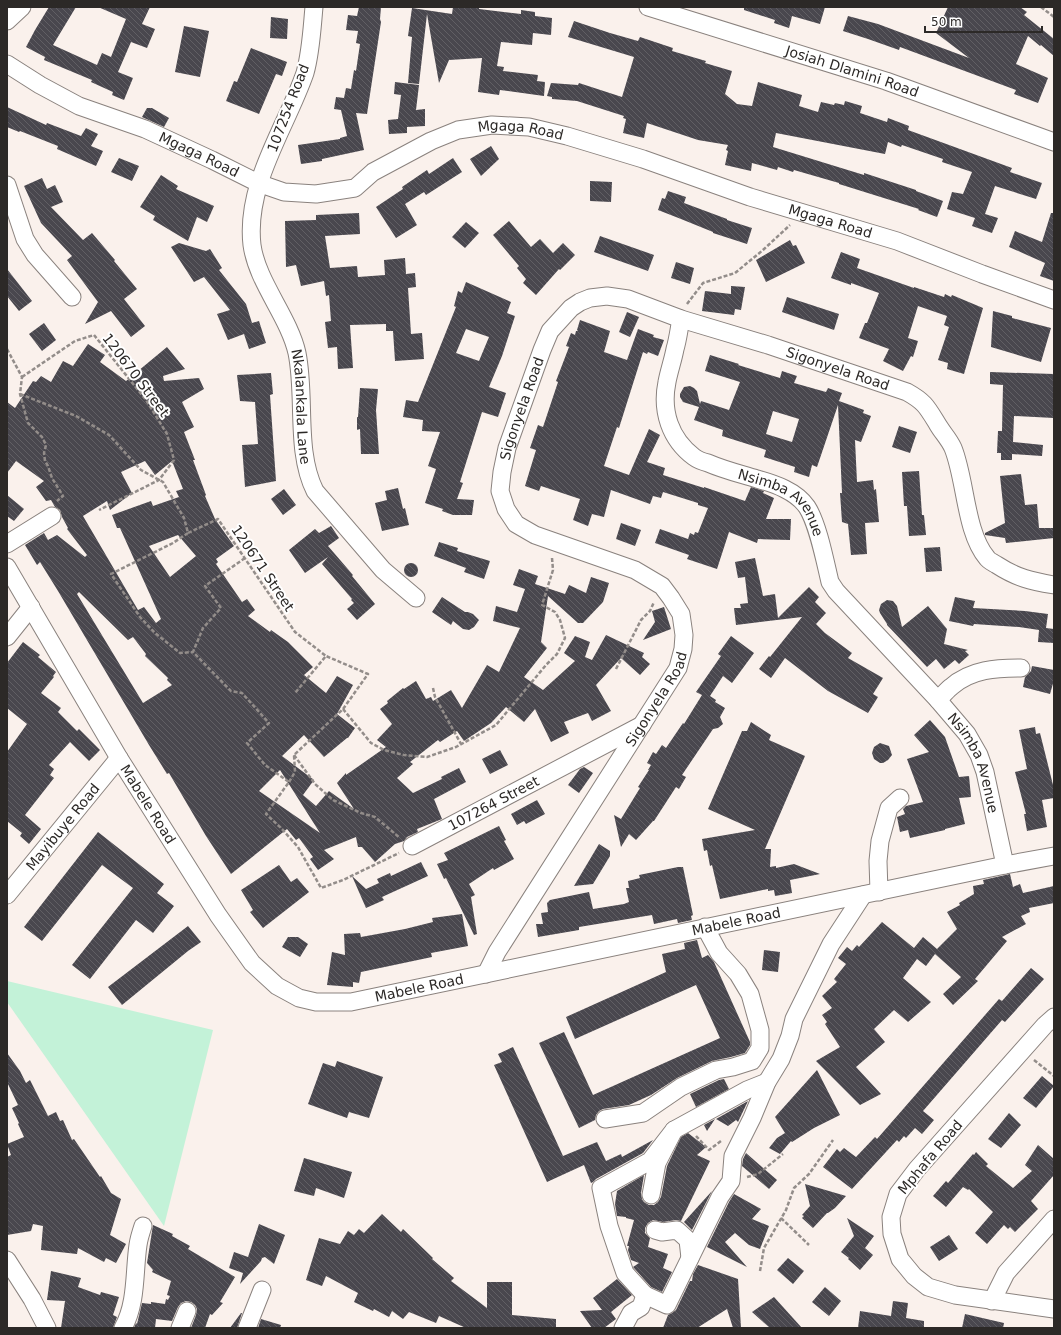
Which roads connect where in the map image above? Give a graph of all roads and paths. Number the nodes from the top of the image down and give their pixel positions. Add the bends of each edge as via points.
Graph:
1 (22, 7) edge
2 (314, 7) edge
3 (648, 7) edge
4 (1041, 7) edge
5 (696, 14) edge
6 (1054, 17) edge
7 (7, 21) edge
8 (7, 64) edge
9 (1054, 142) edge
10 (258, 183) junction
11 (7, 185) edge
12 (804, 212) junction
13 (72, 297) dead end
14 (1054, 300) edge
15 (681, 319) junction
16 (7, 349) edge
17 (22, 377) junction
18 (20, 394) junction
19 (159, 480) junction
20 (99, 510) dead end
21 (52, 516) joint
22 (188, 533) junction
23 (551, 541) junction
24 (7, 544) edge
25 (245, 558) junction
26 (7, 567) edge
27 (1054, 585) edge
28 (662, 586) junction
29 (416, 598) dead end
30 (31, 607) junction
31 (7, 636) edge
32 (193, 652) junction
33 (326, 656) junction
34 (1022, 668) dead end
35 (616, 669) dead end
36 (433, 688) dead end
37 (295, 693) dead end
38 (938, 700) junction
39 (343, 709) junction
40 (644, 724) junction
41 (461, 744) junction
42 (294, 755) junction
43 (119, 758) junction
44 (289, 782) junction
45 (900, 798) dead end
46 (412, 846) junction
47 (1054, 856) edge
48 (1005, 865) junction
49 (871, 893) junction
50 (7, 895) edge
51 (705, 927) junction
52 (486, 974) junction
53 (1054, 1017) edge
54 (1022, 1050) junction
55 (1054, 1076) edge
56 (767, 1082) junction
57 (605, 1119) dead end
58 (680, 1127) junction
59 (833, 1140) dead end
60 (722, 1141) dead end
61 (783, 1154) dead end
62 (731, 1181) junction
63 (651, 1195) dead end
64 (781, 1218) junction
65 (1054, 1219) edge
66 (143, 1226) dead end
67 (655, 1230) dead end
68 (809, 1245) dead end
69 (690, 1258) junction
70 (7, 1260) edge
71 (760, 1272) dead end
72 (262, 1290) dead end
73 (645, 1295) junction
74 (992, 1301) junction
75 (1054, 1309) edge
76 (187, 1310) dead end
77 (47, 1328) edge
78 (123, 1328) edge
79 (180, 1328) edge
80 (247, 1328) edge
81 (623, 1328) edge

1 - 7 street
2 - 10 street, 107254 Road via 305,72
3 - 5 street, Josiah Dlamini Road
4 - 6 path
5 - 9 street, Josiah Dlamini Road
8 - 10 street, Mgaga Road via 79,106 146,129
10 - 12 street, Mgaga Road via 284,192 316,194 355,188 373,172 431,141 458,130 492,125 529,127 567,136 643,159 750,197
10 - 29 street, Nkalankala Lane via 252,222 252,245 259,270 297,353 303,437 310,480 315,491 383,570
11 - 13 street via 26,239 35,255
12 - 14 street, Mgaga Road via 897,241
12 - 15 path via 735,273 703,283 686,306
15 - 23 street, Sigonyela Road via 628,299 606,296 580,302 550,331 507,448 500,491 506,509 516,524
15 - 27 street, Sigonyela Road via 817,361 907,392 920,399 952,447 977,542 987,559 1011,574
15 - 38 street, Nsimba Avenue via 666,383 668,425 678,442 695,458 720,469 785,489 796,496 814,520 830,582 836,591
16 - 17 path
17 - 18 path
17 - 19 path, 120670 Street via 75,341 94,335 146,400 167,434 174,460
18 - 19 path via 76,416 109,435 141,470
18 - 21 path via 28,423 46,445 45,460 63,496 51,505
19 - 20 path
19 - 22 path via 163,482 184,518
21 - 24 street
22 - 25 path, 120671 Street via 218,519
22 - 32 path via 111,574 140,617 155,633 180,653
23 - 28 street, Sigonyela Road via 635,570
23 - 41 path via 553,570 542,605 555,612 565,638 557,654 496,725
25 - 32 path via 205,586 221,608 203,628
25 - 33 path, 120671 Street via 294,632
26 - 30 street, Mabele Road
28 - 35 path
28 - 40 street, Sigonyela Road via 681,614 683,649 678,668
30 - 31 street
30 - 43 street, Mabele Road
32 - 44 path via 231,691 242,694 269,723 247,743 265,766
33 - 37 path
33 - 39 path, 120671 Street via 368,674
34 - 38 street via 993,668 974,674 959,681
36 - 41 path via 435,697
38 - 48 street, Nsimba Avenue via 967,734 979,755
39 - 41 path via 371,743 384,750 427,757
39 - 42 path
40 - 46 street, 107264 Street
40 - 52 street, Sigonyela Road via 497,952
42 - 44 path via 295,772
42 - 46 path via 315,784 333,800 374,817
43 - 50 street, Mayibuye Road
43 - 52 street, Mabele Road via 218,915 252,963 277,986 298,998 316,1002 352,1002
44 - 46 path via 266,814 298,847 321,888
45 - 49 street via 889,808
47 - 48 street, Mabele Road
48 - 49 street, Mabele Road
49 - 51 street, Mabele Road
49 - 56 street via 831,944 794,1019 781,1059
51 - 52 street, Mabele Road
51 - 57 street via 720,953 738,974 750,994 760,1030 760,1048 752,1061 716,1070 680,1087 643,1113
53 - 54 street, Mphafa Road
54 - 55 path
54 - 74 street, Mphafa Road via 898,1194 891,1217 892,1234 900,1259 914,1276 928,1287 955,1295
56 - 58 street via 747,1090
56 - 62 street via 733,1156
58 - 60 path via 709,1150
58 - 63 street via 657,1163
58 - 73 street via 650,1161 601,1188 609,1226 625,1273
59 - 64 path via 809,1174 794,1188
61 - 62 path via 758,1174
62 - 69 street via 720,1197
64 - 68 path
64 - 71 path via 764,1248
65 - 74 street via 1006,1273
66 - 78 street via 138,1243 132,1305
67 - 69 street via 677,1230 688,1240
69 - 73 street via 667,1305
70 - 77 street
72 - 80 street
73 - 81 street via 641,1307 631,1313
74 - 75 street, Mphafa Road
76 - 79 street

